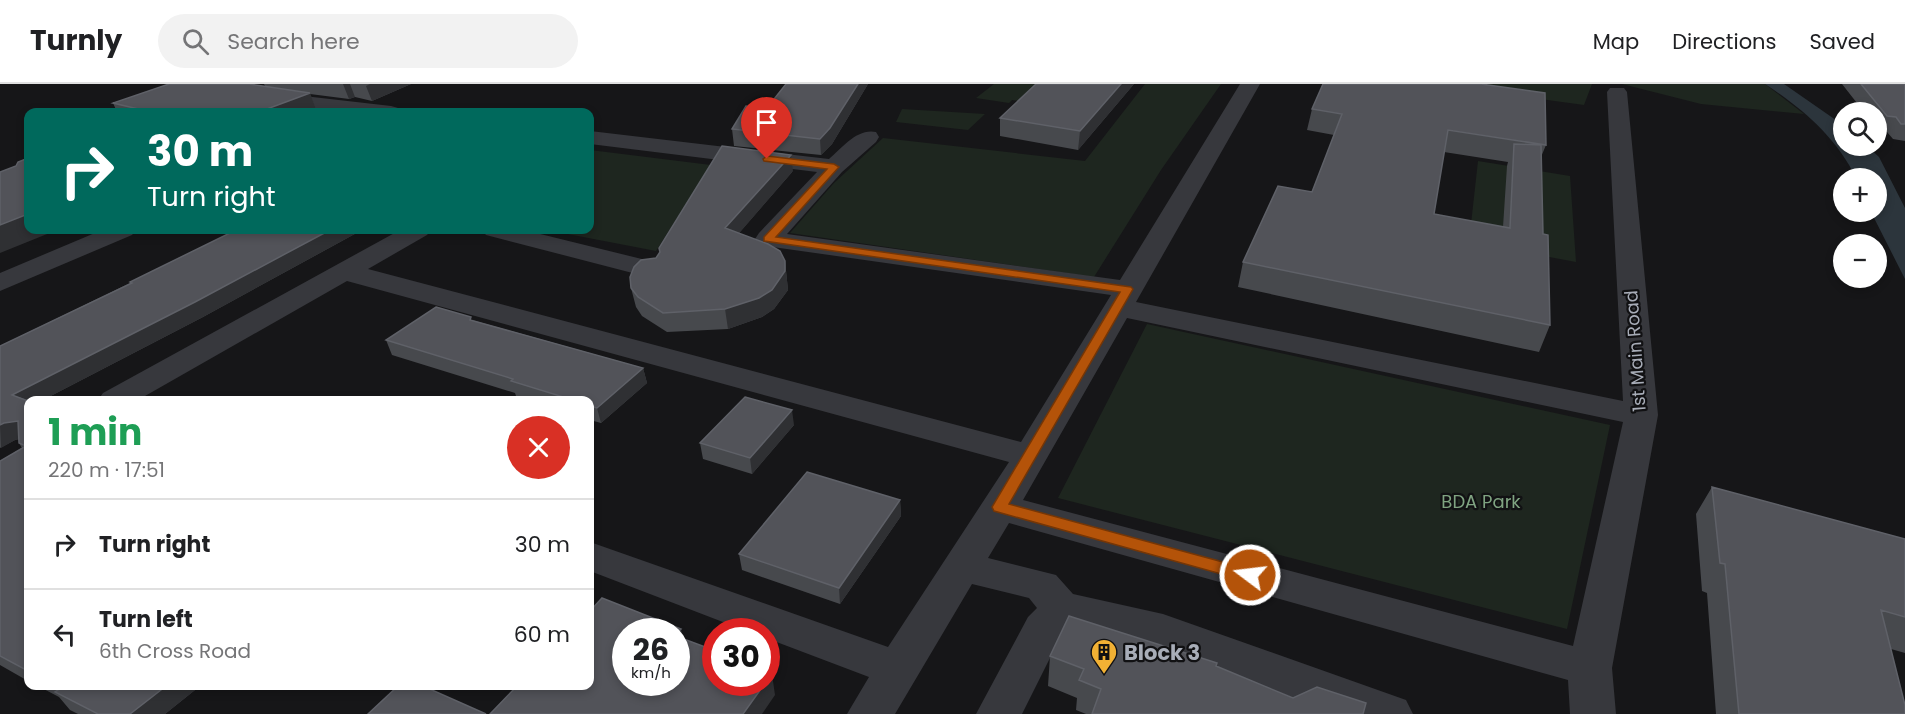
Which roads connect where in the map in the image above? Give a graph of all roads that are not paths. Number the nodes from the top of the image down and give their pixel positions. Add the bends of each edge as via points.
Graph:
1 (1250, 84) edge
2 (1617, 92) dead end
3 (252, 95) edge
4 (330, 108) edge
5 (594, 137) edge
6 (868, 137) dead end
7 (834, 167) junction
8 (66, 234) edge
9 (114, 234) edge
10 (411, 234) edge
11 (511, 234) edge
12 (0, 261) edge
13 (648, 269) edge
14 (342, 271) junction
15 (0, 283) edge
16 (1122, 298) junction
17 (125, 395) edge
18 (1641, 415) junction
19 (1029, 456) junction
20 (1000, 507) junction
21 (594, 557) edge
22 (962, 567) junction
23 (1062, 609) junction
24 (898, 669) junction
25 (1590, 669) junction
26 (870, 714) edge
27 (999, 714) edge
28 (1390, 714) edge
29 (1593, 714) edge

1 - 16 street
2 - 18 street, 1st Main Road
3 - 4 street
5 - 7 street
6 - 7 street
7 - 16 street via 768,239
8 - 12 street
9 - 15 street
10 - 14 street
11 - 13 street
14 - 17 street
14 - 19 street
16 - 18 street
16 - 19 street
18 - 25 street, 1st Main Road
19 - 20 street
20 - 22 street
20 - 25 street
21 - 24 street
22 - 23 street via 1042,586
22 - 24 street
23 - 27 street via 1043,629
23 - 28 street via 1162,631
24 - 26 street
25 - 29 street, 1st Main Road

